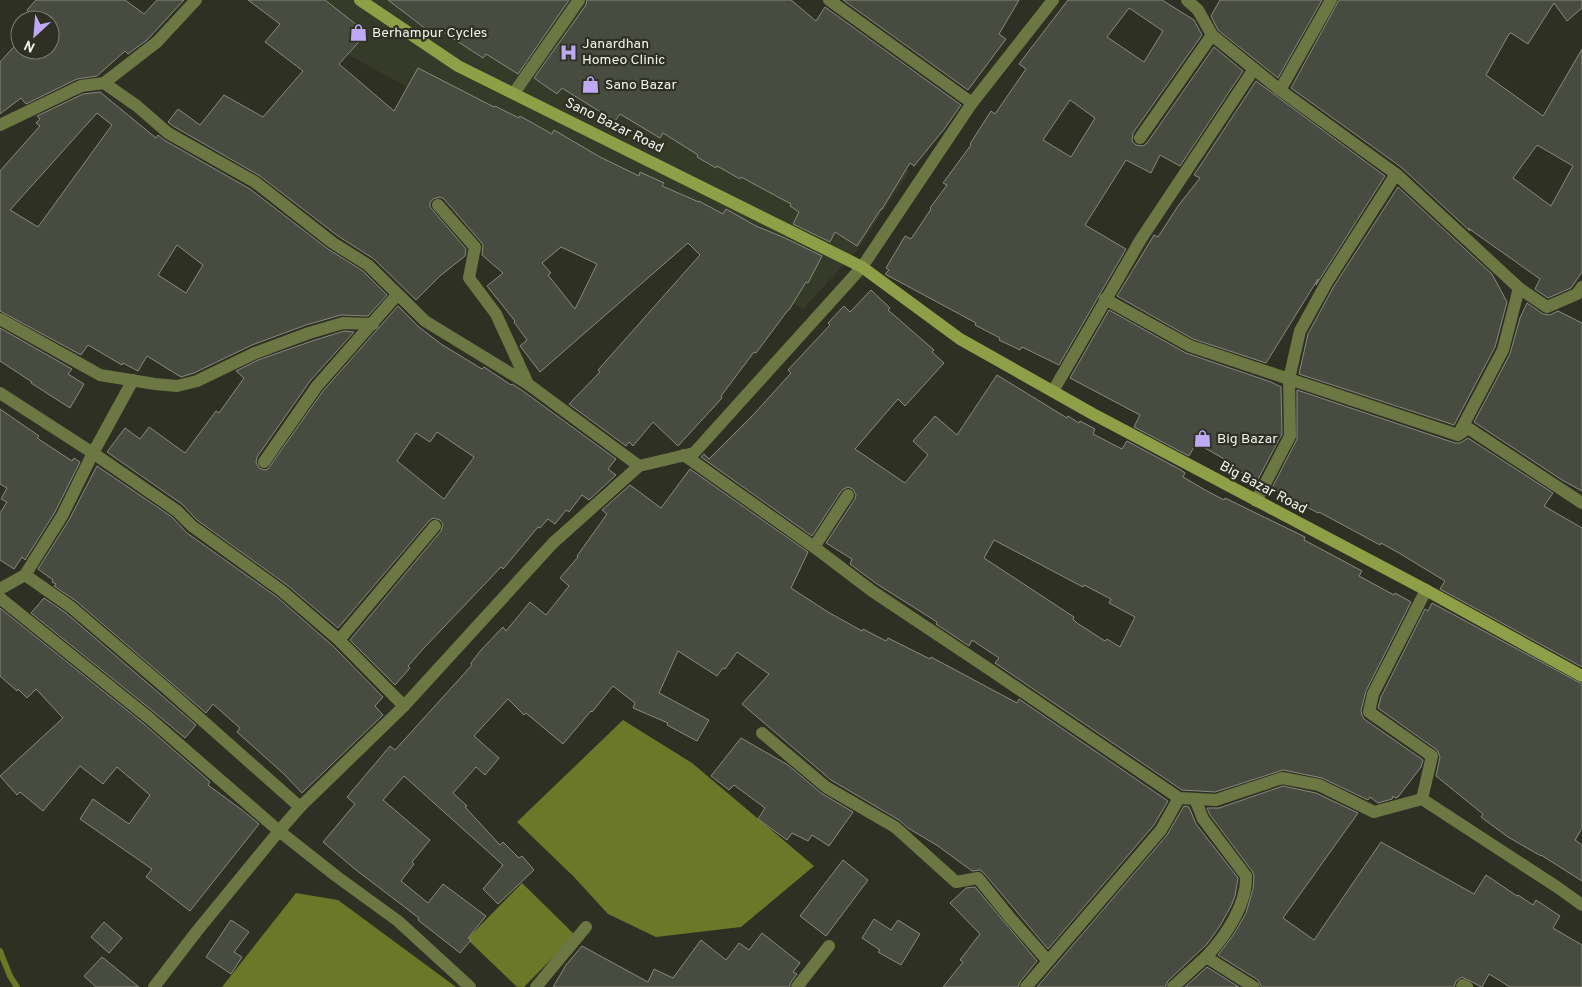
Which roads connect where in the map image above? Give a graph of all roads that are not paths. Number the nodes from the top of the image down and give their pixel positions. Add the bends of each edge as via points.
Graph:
1 (196, 0) edge
2 (360, 0) edge
3 (579, 0) edge
4 (829, 0) edge
5 (1053, 0) edge
6 (1187, 0) edge
7 (1331, 0) edge
8 (1212, 35) junction
9 (1254, 69) junction
10 (104, 83) junction
11 (1280, 90) junction
12 (514, 93) junction
13 (972, 103) junction
14 (0, 125) edge
15 (1140, 138) dead end
16 (1396, 174) junction
17 (438, 205) dead end
18 (862, 266) junction
19 (1582, 287) edge
20 (1518, 288) junction
21 (397, 295) junction
22 (1105, 299) junction
23 (0, 319) edge
24 (372, 324) junction
25 (1289, 379) junction
26 (133, 380) junction
27 (528, 384) junction
28 (1053, 392) junction
29 (0, 393) edge
30 (1458, 434) junction
31 (93, 453) junction
32 (684, 455) junction
33 (264, 462) dead end
34 (639, 466) junction
35 (848, 495) dead end
36 (1256, 501) junction
37 (1582, 503) edge
38 (434, 526) dead end
39 (814, 547) junction
40 (25, 575) junction
41 (0, 589) edge
42 (1426, 590) junction
43 (0, 598) edge
44 (338, 640) junction
45 (1582, 676) edge
46 (404, 706) junction
47 (762, 733) dead end
48 (1179, 798) junction
49 (1195, 799) junction
50 (1422, 799) junction
51 (300, 807) junction
52 (279, 831) junction
53 (1582, 906) edge
54 (586, 927) dead end
55 (829, 946) dead end
56 (1206, 957) junction
57 (1048, 961) junction
58 (154, 987) edge
59 (470, 987) edge
60 (536, 987) edge
61 (797, 987) edge
62 (1026, 987) edge
63 (1173, 987) edge
64 (1254, 987) edge
65 (1462, 987) edge
66 (1467, 987) edge

1 - 10 street via 157,42
2 - 12 street, Sano Bazar Road via 458,66
3 - 12 street
4 - 13 street
5 - 13 street
6 - 8 street via 1198,10
7 - 11 street
8 - 9 street
8 - 15 street
9 - 11 street
9 - 22 street
10 - 14 street via 80,86
10 - 21 street via 168,133 255,182 332,244 368,266
11 - 16 street
12 - 18 street, Sano Bazar Road
13 - 18 street
16 - 20 street
16 - 25 street via 1327,282 1300,332
17 - 27 street via 475,247 469,278 496,314
18 - 28 street, Big Bazar Road via 960,339
18 - 32 street via 694,453
19 - 20 street via 1577,294 1547,307
20 - 30 street via 1503,350
21 - 24 street
21 - 27 street via 425,322
22 - 25 street via 1190,346
22 - 28 street
23 - 26 street via 100,375
24 - 26 street via 343,323 309,333 197,381 176,386
24 - 33 street via 317,386
25 - 30 street
25 - 36 street via 1290,436
26 - 31 street
27 - 34 street
28 - 36 street, Big Bazar Road
29 - 31 street
30 - 37 street via 1468,428
31 - 40 street via 62,516
31 - 44 street via 177,511 192,526 282,591
32 - 34 street
32 - 39 street
34 - 46 street via 553,543
35 - 39 street
36 - 42 street, Big Bazar Road
38 - 44 street
39 - 48 street via 872,591
40 - 41 street
40 - 51 street via 71,606
42 - 45 street, Big Bazar Road
42 - 50 street via 1374,694 1369,712 1432,756
43 - 52 street via 149,718
44 - 46 street
46 - 51 street
47 - 57 street via 826,787 895,827 956,882 978,878
48 - 49 street
48 - 57 street via 1160,830
49 - 50 street via 1216,800 1282,778 1319,785 1374,812
49 - 56 street via 1203,819 1246,876 1246,887 1233,920
50 - 53 street
51 - 52 street
52 - 58 street
52 - 59 street via 398,921
54 - 60 street
55 - 61 street
56 - 63 street
56 - 64 street
57 - 62 street
65 - 66 street

